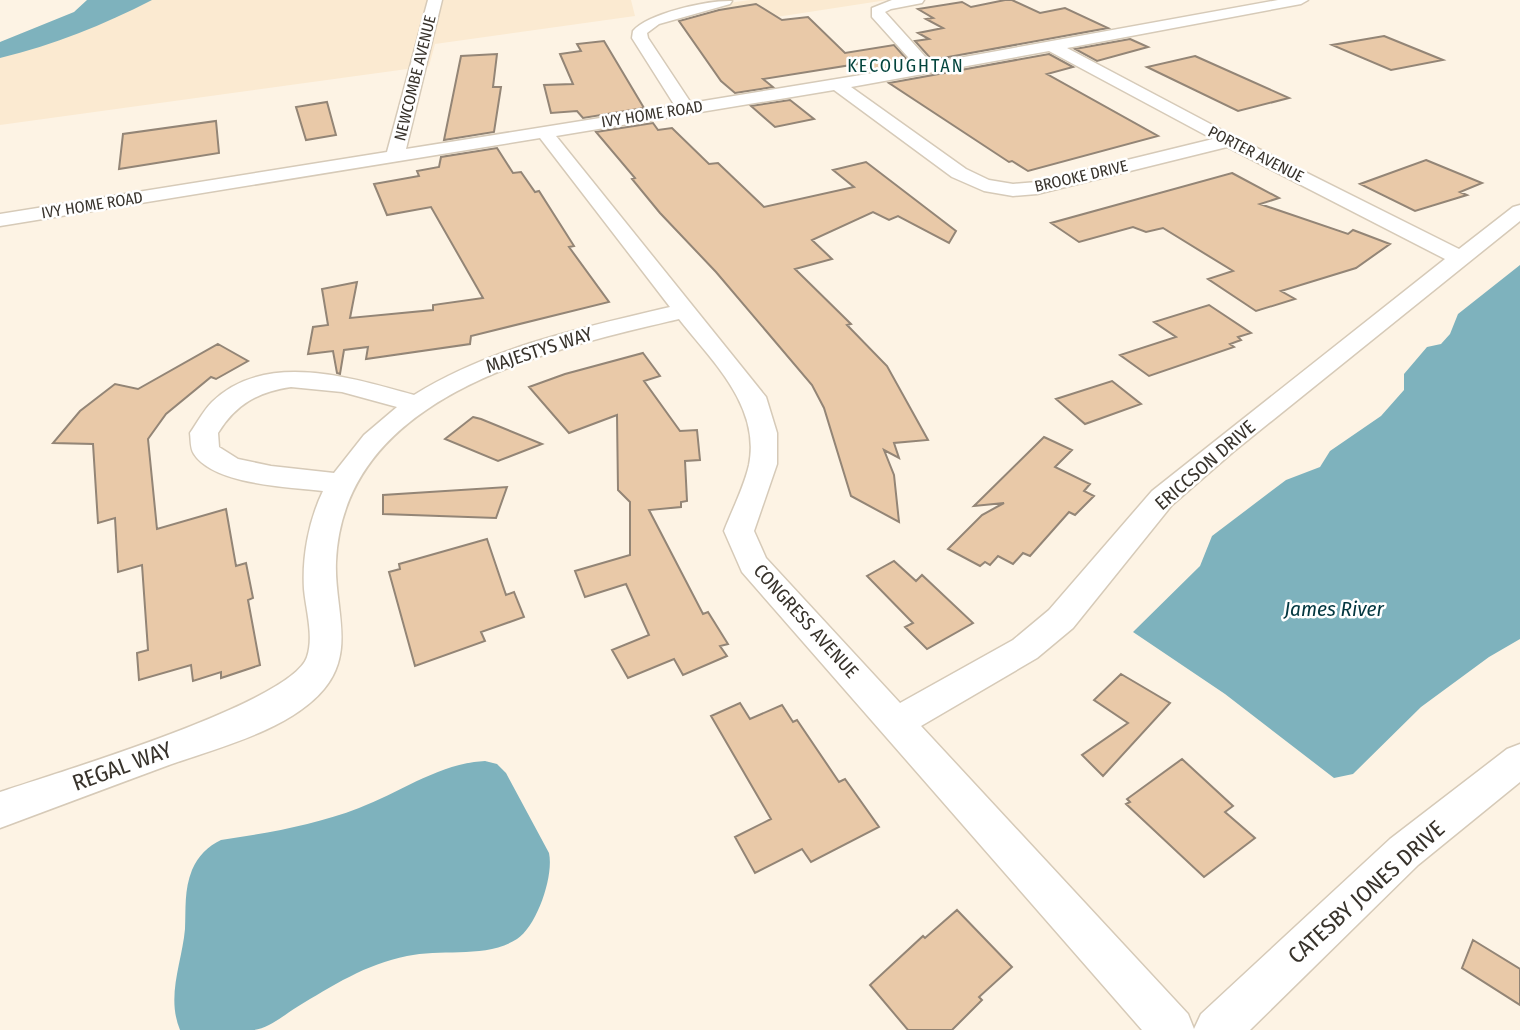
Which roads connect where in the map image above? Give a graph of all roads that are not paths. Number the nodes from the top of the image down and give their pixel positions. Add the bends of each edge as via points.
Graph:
1 (435, 0) edge
2 (917, 0) edge
3 (1301, 0) edge
4 (725, 1) edge
5 (1054, 47) junction
6 (926, 68) junction
7 (837, 85) junction
8 (686, 109) junction
9 (544, 132) junction
10 (1229, 141) junction
11 (395, 156) junction
12 (1520, 211) edge
13 (0, 220) edge
14 (1460, 258) junction
15 (685, 310) junction
16 (415, 404) junction
17 (342, 483) junction
18 (244, 722) joint
19 (897, 722) junction
20 (1520, 760) edge
21 (0, 810) edge
22 (1172, 1030) edge
23 (1217, 1030) edge

1 - 11 street, NEWCOMBE AVENUE
2 - 6 street via 877,11
3 - 5 street, IVY HOME ROAD
4 - 8 street via 654,21 640,31 640,38
5 - 6 street, IVY HOME ROAD
5 - 10 street, PORTER AVENUE
6 - 7 street, IVY HOME ROAD
7 - 8 street, IVY HOME ROAD
7 - 10 street, BROOKE DRIVE via 959,173 1013,190
8 - 9 street, IVY HOME ROAD
9 - 11 street, IVY HOME ROAD
9 - 15 street, CONGRESS AVENUE
10 - 14 street, PORTER AVENUE
11 - 13 street, IVY HOME ROAD
12 - 14 street, ERICCSON DRIVE
14 - 19 street, ERICCSON DRIVE via 1162,498 1061,619 1026,649
15 - 16 street, MAJESTYS WAY via 505,357
15 - 19 street, CONGRESS AVENUE via 753,397 763,433 763,464 739,531 753,564
16 - 17 street, MAJESTYS WAY via 382,432
16 - 17 street via 309,378 241,394 222,407 204,433 206,451 229,467
17 - 18 street, MAJESTYS WAY via 321,552 326,654 312,678 280,704
18 - 21 street, REGAL WAY
19 - 22 street, CONGRESS AVENUE
20 - 23 street, CATESBY JONES DRIVE via 1404,852

